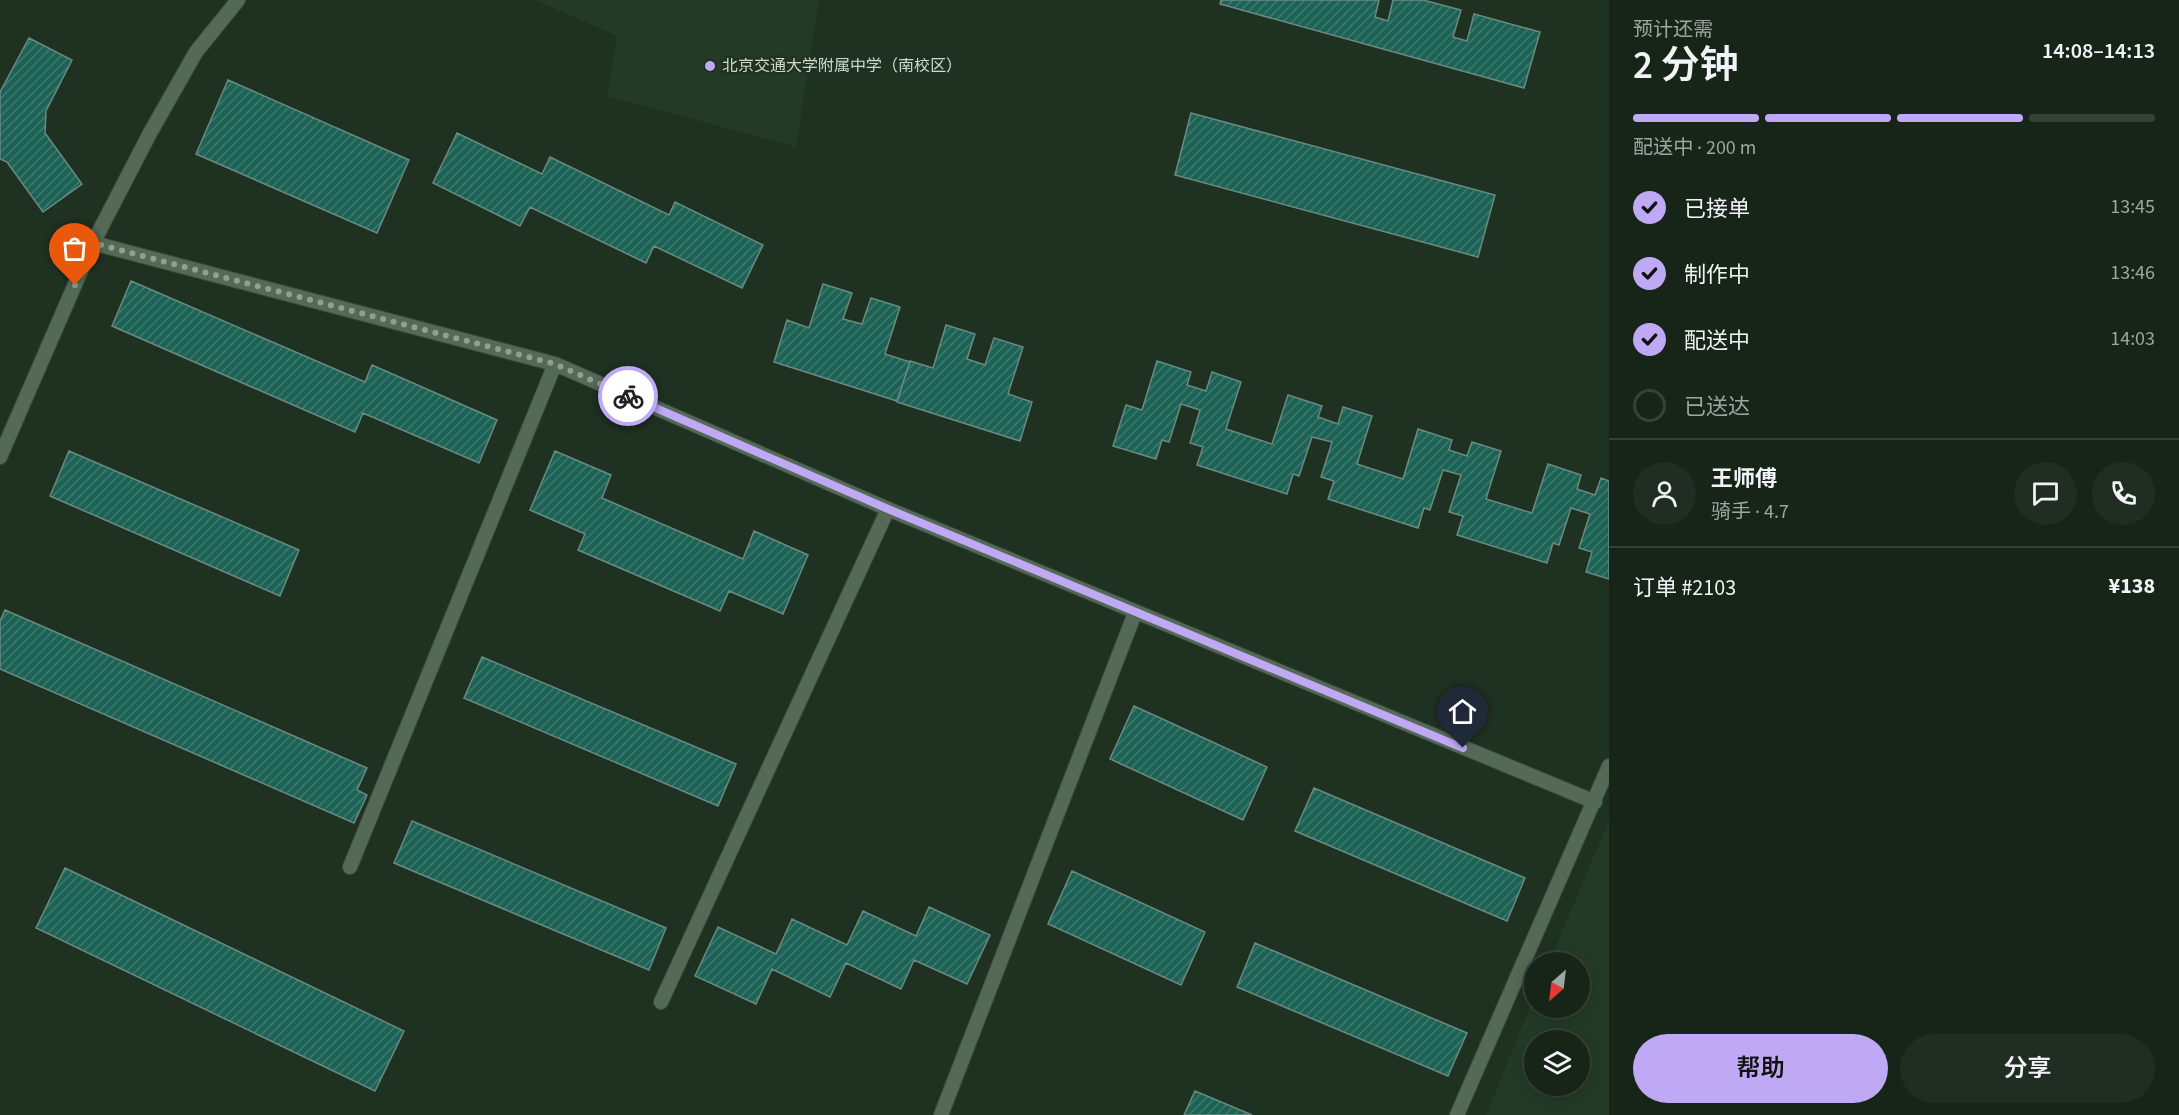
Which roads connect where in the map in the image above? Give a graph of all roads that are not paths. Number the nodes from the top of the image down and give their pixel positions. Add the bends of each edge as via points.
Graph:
1 (238, 0) edge
2 (93, 243) junction
3 (555, 364) junction
4 (0, 457) edge
5 (888, 509) junction
6 (1135, 613) junction
7 (1609, 766) edge
8 (1594, 802) junction
9 (350, 867) dead end
10 (661, 1002) dead end
11 (941, 1115) edge
12 (1457, 1115) edge

1 - 2 lane via 196,52
2 - 3 lane
2 - 4 lane
3 - 5 lane
3 - 9 lane
5 - 6 lane
5 - 10 lane
6 - 8 lane
6 - 11 lane
7 - 8 lane
8 - 12 lane

